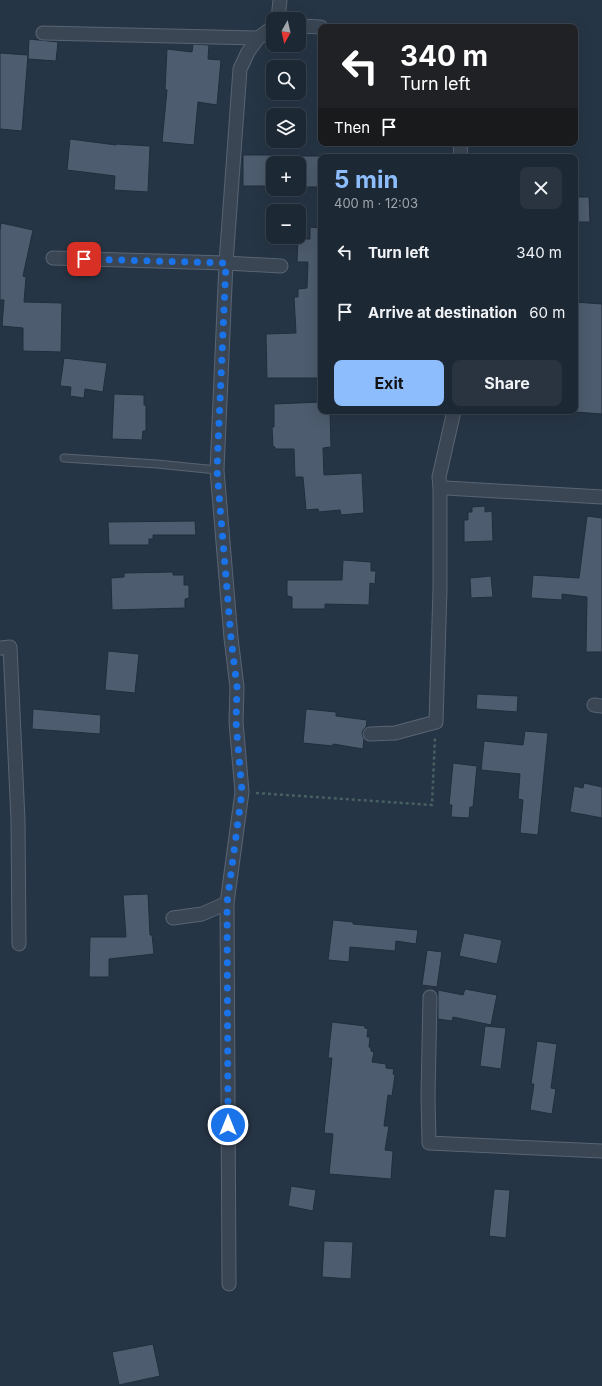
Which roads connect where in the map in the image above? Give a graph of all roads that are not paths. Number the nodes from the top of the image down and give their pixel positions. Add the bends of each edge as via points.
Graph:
1 (280, 0) edge
2 (279, 12) edge
3 (306, 26) edge
4 (318, 27) edge
5 (266, 32) edge
6 (43, 33) dead end
7 (258, 38) junction
8 (53, 258) dead end
9 (226, 263) junction
10 (281, 266) dead end
11 (453, 414) edge
12 (64, 458) dead end
13 (217, 470) junction
14 (440, 487) junction
15 (602, 497) edge
16 (0, 648) edge
17 (370, 734) dead end
18 (227, 903) junction
19 (173, 918) dead end
20 (18, 944) dead end
21 (430, 997) dead end
22 (602, 1151) edge
23 (229, 1284) dead end

1 - 2 street
3 - 4 street
5 - 7 street
6 - 7 street
7 - 9 street via 240,69
8 - 9 street
9 - 10 street
9 - 13 street
11 - 14 street via 439,477
12 - 13 lane
13 - 18 street via 237,687 236,722 242,792
14 - 15 street
14 - 17 street via 436,722 395,733
16 - 20 street via 10,647 18,820
18 - 19 street via 202,914
18 - 23 street
21 - 22 street via 429,1143

